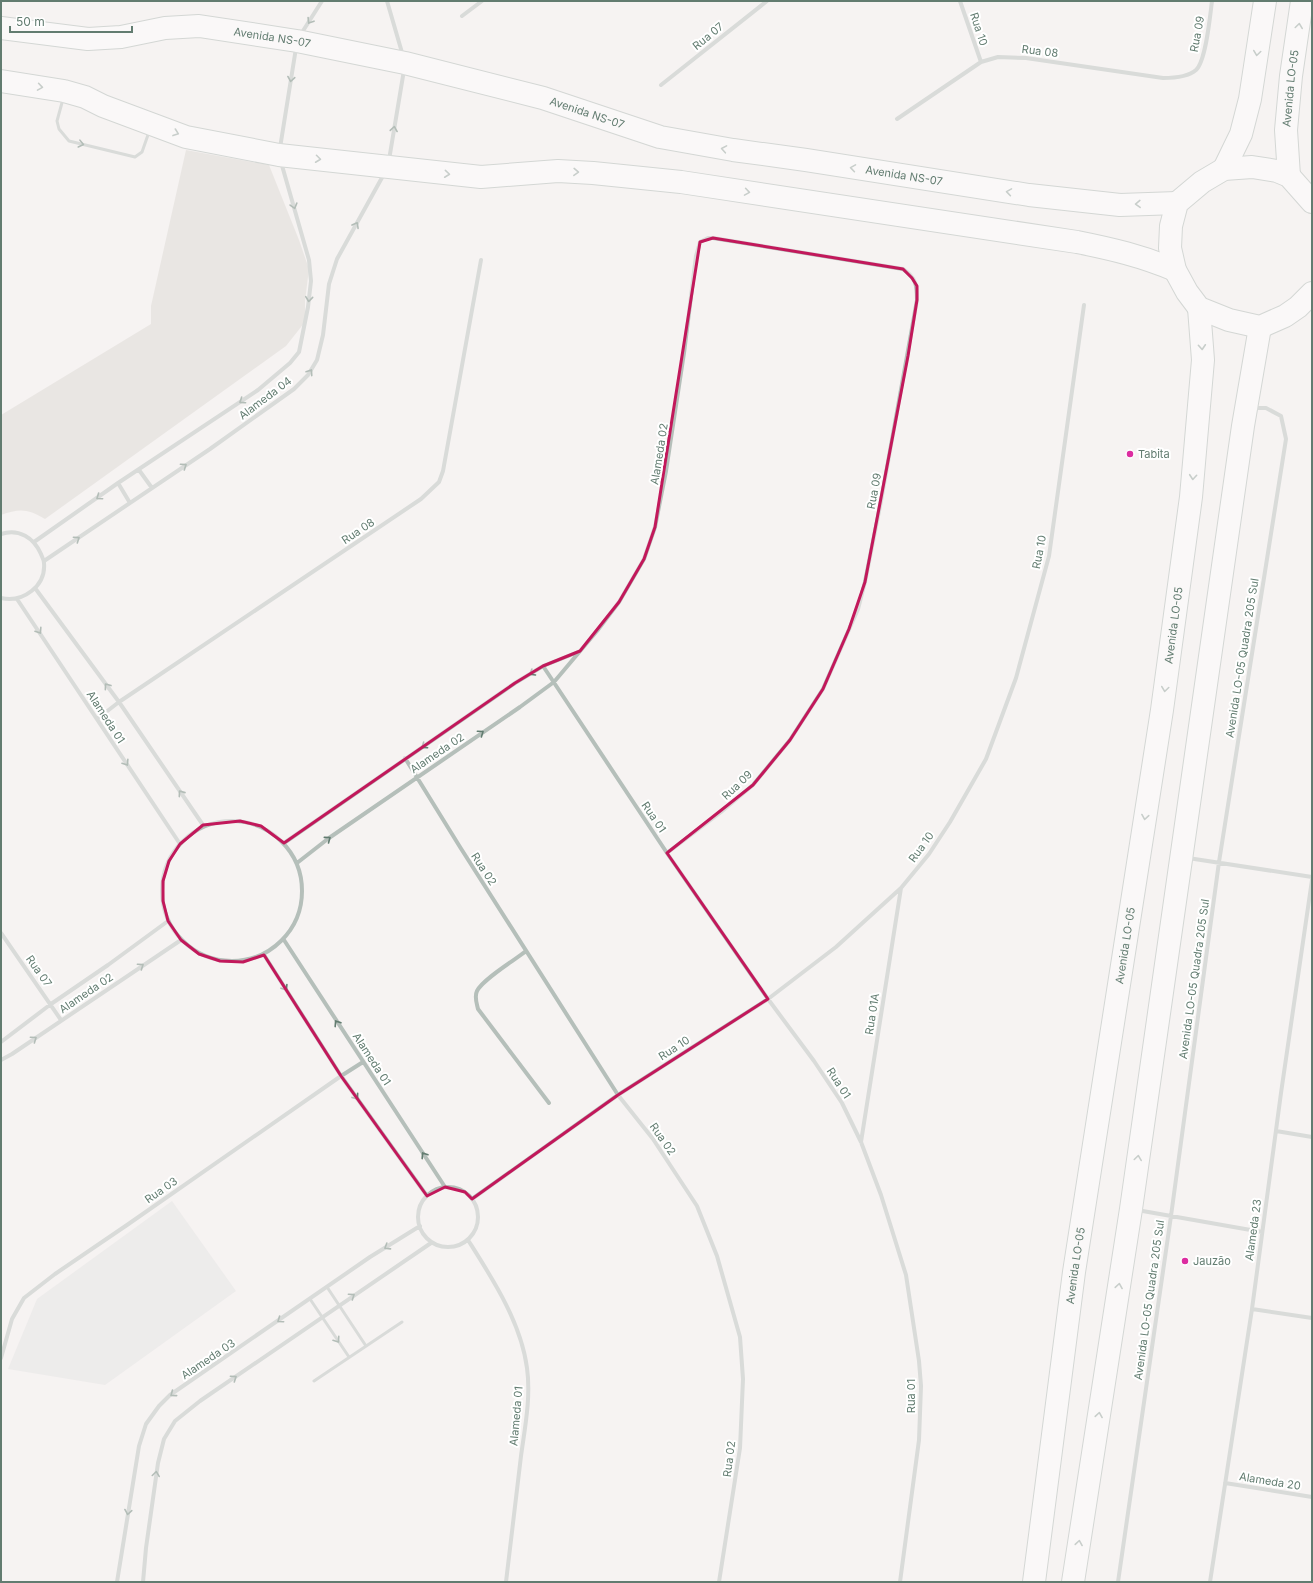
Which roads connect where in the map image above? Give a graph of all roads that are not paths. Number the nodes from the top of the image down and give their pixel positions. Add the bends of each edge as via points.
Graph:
1 (322, 1) edge
2 (387, 1) edge
3 (482, 1) edge
4 (767, 1) edge
5 (960, 1) edge
6 (1212, 1) edge
7 (1264, 1) edge
8 (1302, 1) edge
9 (462, 16) dead end
10 (1, 28) edge
11 (297, 41) junction
12 (981, 62) junction
13 (405, 63) junction
14 (1196, 70) joint
15 (1, 81) edge
16 (661, 85) dead end
17 (64, 91) junction
18 (897, 119) dead end
19 (152, 124) junction
20 (279, 155) junction
21 (388, 168) junction
22 (1224, 169) junction
23 (1289, 176) junction
24 (1312, 202) edge
25 (1177, 203) junction
26 (703, 240) joint
27 (481, 260) dead end
28 (1174, 270) junction
29 (1312, 293) edge
30 (1084, 305) dead end
31 (1198, 308) junction
32 (1260, 327) junction
33 (1246, 408) junction
34 (139, 470) junction
35 (118, 484) junction
36 (152, 488) junction
37 (130, 503) junction
38 (1, 534) edge
39 (34, 542) junction
40 (44, 561) junction
41 (35, 588) junction
42 (1, 598) edge
43 (17, 599) junction
44 (580, 651) junction
45 (543, 666) junction
46 (554, 682) junction
47 (119, 702) junction
48 (97, 719) junction
49 (405, 758) junction
50 (418, 777) junction
51 (203, 825) junction
52 (180, 844) junction
53 (284, 844) junction
54 (667, 853) junction
55 (1182, 858) junction
56 (297, 862) junction
57 (1219, 862) junction
58 (1312, 877) edge
59 (1312, 880) edge
60 (901, 888) junction
61 (168, 921) junction
62 (1, 932) edge
63 (181, 940) junction
64 (284, 940) junction
65 (526, 951) junction
66 (264, 955) junction
67 (768, 999) junction
68 (51, 1004) junction
69 (61, 1020) junction
70 (1, 1042) edge
71 (1, 1060) edge
72 (363, 1062) junction
73 (341, 1076) junction
74 (618, 1095) junction
75 (549, 1103) dead end
76 (1276, 1131) junction
77 (1312, 1136) edge
78 (861, 1142) junction
79 (445, 1187) junction
80 (427, 1196) junction
81 (472, 1199) junction
82 (1131, 1209) junction
83 (1171, 1216) junction
84 (420, 1226) junction
85 (1262, 1232) junction
86 (468, 1240) junction
87 (431, 1243) junction
88 (327, 1287) junction
89 (310, 1299) junction
90 (338, 1305) junction
91 (1252, 1309) junction
92 (322, 1317) junction
93 (1312, 1318) edge
94 (402, 1322) dead end
95 (366, 1346) junction
96 (349, 1357) junction
97 (1, 1358) edge
98 (314, 1381) dead end
99 (1225, 1483) junction
100 (1312, 1497) edge
101 (117, 1582) edge
102 (143, 1582) edge
103 (506, 1582) edge
104 (719, 1582) edge
105 (900, 1582) edge
106 (1034, 1582) edge
107 (1073, 1582) edge
108 (1118, 1582) edge
109 (1210, 1582) edge

1 -> 11 street
2 - 13 street
3 - 9 street
4 - 16 street, Rua 07
5 - 12 street, Rua 10
6 - 14 street, Rua 09 via 1202,59
7 -> 22 main road via 1250,99 1241,134
23 -> 8 main road, Avenida LO-05 via 1286,130
10 - 11 main road, Avenida NS-07 via 88,39 199,26
11 - 13 main road, Avenida NS-07
11 -> 20 street
12 - 14 street, Rua 08 via 1003,57 1026,58 1163,78 1186,75
12 - 18 street, Rua 08
21 -> 13 street
25 -> 13 main road, Avenida NS-07 via 1120,205 1029,195 660,137 543,98
15 -> 17 main road
17 - 19 main road
17 -> 19 lane via 57,121 58,129 69,141 135,157 142,152
19 -> 20 main road via 186,137
20 -> 21 main road
20 -> 34 street, Alameda 04 via 309,260 309,300 299,352 258,390
21 -> 28 main road via 480,177 558,171 681,182 1077,242 1147,259
36 -> 21 street, Alameda 04 via 257,416 294,389 308,375 317,360 323,335 329,284 336,259
22 - 23 main road via 1263,168
22 - 25 main road via 1202,182
23 - 24 main road
25 - 28 main road via 1171,226 1170,248
26 - 44 street, Alameda 02 via 696,256 684,353 655,527 644,559 619,602
26 - 54 street, Rua 09 via 713,238 903,269 917,286 917,300 865,582 858,608 823,689 790,740 753,785
27 - 47 street, Rua 08 via 439,482 421,499
28 - 31 main road
29 - 32 main road via 1285,316
30 - 60 street, Rua 10 via 1049,556 1016,678 986,760 929,854
31 - 32 main road via 1229,320
31 -> 106 main road, Avenida LO-05 via 1203,360 1191,497 1162,710 1074,1272
32 - 33 main road
33 - 55 main road
33 - 57 street, Avenida LO-05 Quadra 205 Sul via 1266,408 1281,416 1286,439
34 - 35 street, Alameda 04
34 - 36 street
35 - 37 street
35 -> 39 street, Alameda 04
36 - 37 street, Alameda 04
40 -> 37 street, Alameda 04
38 - 39 street via 16,533
39 - 40 street
40 - 41 street via 41,580
41 - 43 street
47 -> 41 street, Alameda 01
42 - 43 street
43 -> 48 street, Alameda 01
44 - 45 street, Alameda 02
44 - 46 street, Alameda 02
45 - 46 street, Rua 01
45 -> 49 street, Alameda 02
50 -> 46 street, Alameda 02
46 - 54 street, Rua 01
47 - 48 street, Rua 08
51 -> 47 street, Alameda 01
48 -> 52 street, Alameda 01
49 - 50 street, Rua 02
49 - 53 street, Alameda 02
56 -> 50 street, Alameda 02
50 - 65 street, Rua 02
51 - 52 street
51 - 53 street via 240,821 261,826
52 - 61 street via 169,861 163,881 163,901
53 - 56 street
54 - 67 street, Rua 01
55 - 57 street
82 -> 55 main road
56 - 64 street via 302,899 297,921
57 - 58 street
57 - 83 street, Avenida LO-05 Quadra 205 Sul
59 - 76 street, Alameda 23
60 - 67 street, Rua 10 via 836,947
60 - 78 street, Rua 01A
61 - 63 street
61 - 68 street, Alameda 02
62 - 68 street, Rua 07
63 - 66 street via 199,954 220,961 243,962
69 -> 63 street, Alameda 02
64 - 66 street
72 -> 64 street, Alameda 01
65 - 74 street, Rua 02
65 - 75 street via 486,981 477,990 476,997 478,1009
66 -> 73 street
67 - 74 street, Rua 10
67 - 78 street, Rua 01 via 842,1103
68 - 69 street, Rua 07
68 - 70 street, Alameda 02
71 -> 69 street, Alameda 02
72 - 73 street, Rua 03
79 -> 72 street, Alameda 01
73 -> 80 street
73 - 97 street, Rua 03 via 24,1298 12,1319
74 - 81 street, Rua 10
74 - 104 street, Rua 02 via 653,1139 697,1206 718,1256 740,1337 744,1379 740,1448
76 - 77 street
76 - 85 street, Alameda 23
78 - 105 street, Rua 01 via 906,1275 919,1361 919,1440
79 - 80 street
79 - 81 street via 464,1192
80 - 84 street via 419,1213
81 - 86 street via 478,1216 477,1225
82 - 83 street
107 -> 82 main road
83 - 85 street
83 - 108 street, Avenida LO-05 Quadra 205 Sul
84 - 87 street
84 -> 88 street, Alameda 03
85 - 91 street, Alameda 23
86 - 87 street via 452,1247
86 - 103 street, Alameda 01 via 498,1290 518,1334 527,1368 528,1399
90 -> 87 street
88 - 89 street, Alameda 03
88 - 90 lane
89 - 92 lane
89 -> 101 street, Alameda 03 via 170,1395 146,1424 139,1446
90 - 92 street
90 - 95 lane
91 - 93 street
91 - 99 street, Alameda 23
92 -> 96 lane
102 -> 92 street via 158,1463 164,1439 175,1421
94 - 95 lane
95 - 96 lane
96 - 98 lane
99 - 100 street, Alameda 20
99 - 109 street, Alameda 23

